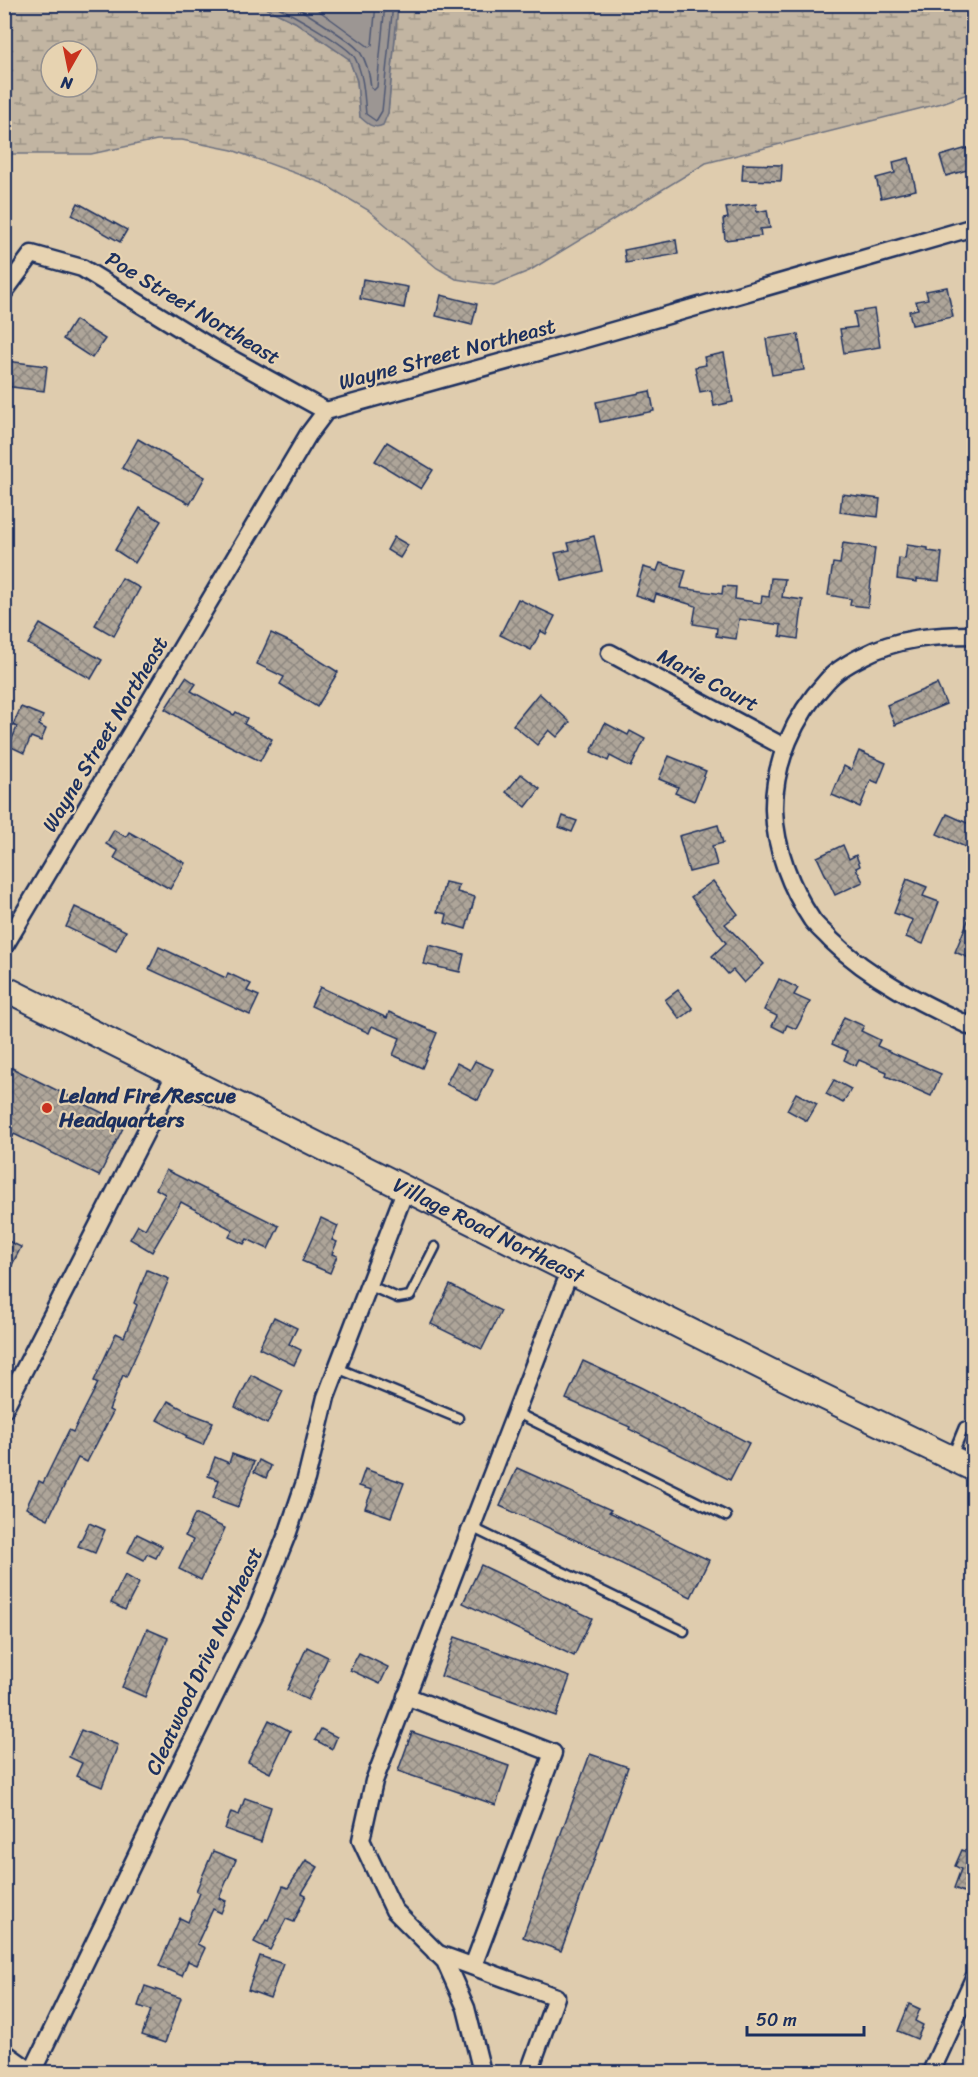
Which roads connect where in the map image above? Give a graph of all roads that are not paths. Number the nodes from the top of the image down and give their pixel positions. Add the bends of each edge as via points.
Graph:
1 (974, 227) edge
2 (4, 292) edge
3 (326, 411) junction
4 (974, 635) edge
5 (610, 653) dead end
6 (784, 747) junction
7 (4, 947) edge
8 (4, 988) edge
9 (974, 1028) edge
10 (176, 1073) junction
11 (406, 1188) junction
12 (435, 1247) dead end
13 (570, 1271) junction
14 (368, 1285) junction
15 (337, 1368) junction
16 (4, 1409) edge
17 (515, 1412) junction
18 (458, 1418) dead end
19 (974, 1431) edge
20 (951, 1458) junction
21 (974, 1470) edge
22 (726, 1516) dead end
23 (471, 1527) junction
24 (684, 1631) dead end
25 (406, 1696) junction
26 (436, 1953) junction
27 (473, 1966) junction
28 (974, 1978) edge
29 (4, 2052) edge
30 (32, 2073) edge
31 (482, 2073) edge
32 (529, 2073) edge
33 (931, 2073) edge

1 - 3 street, Wayne Street Northeast
2 - 3 street, Poe Street Northeast via 32,254 82,268 217,351
3 - 7 street, Wayne Street Northeast via 308,435
4 - 6 street via 938,635 892,644 862,656 827,680
5 - 6 street, Marie Court
6 - 9 street via 774,809 780,849 813,921 865,969
8 - 10 main road, Village Road Northeast
10 - 11 main road, Village Road Northeast
10 - 16 street
11 - 13 main road, Village Road Northeast
11 - 14 street, Cleatwood Drive Northeast
12 - 14 lane via 410,1296 398,1298
13 - 17 street
13 - 20 main road, Village Road Northeast
14 - 15 street, Cleatwood Drive Northeast
15 - 18 lane
15 - 30 street, Cleatwood Drive Northeast via 296,1511 255,1614
17 - 22 lane
17 - 23 street
19 - 20 lane via 964,1428
20 - 21 main road, Village Road Northeast
23 - 24 lane
23 - 25 street
25 - 26 street via 374,1781 361,1839 394,1910
25 - 27 street via 553,1753
26 - 27 street
26 - 31 street via 445,1961 466,2008
27 - 32 street via 556,1997
28 - 33 street
29 - 30 street

